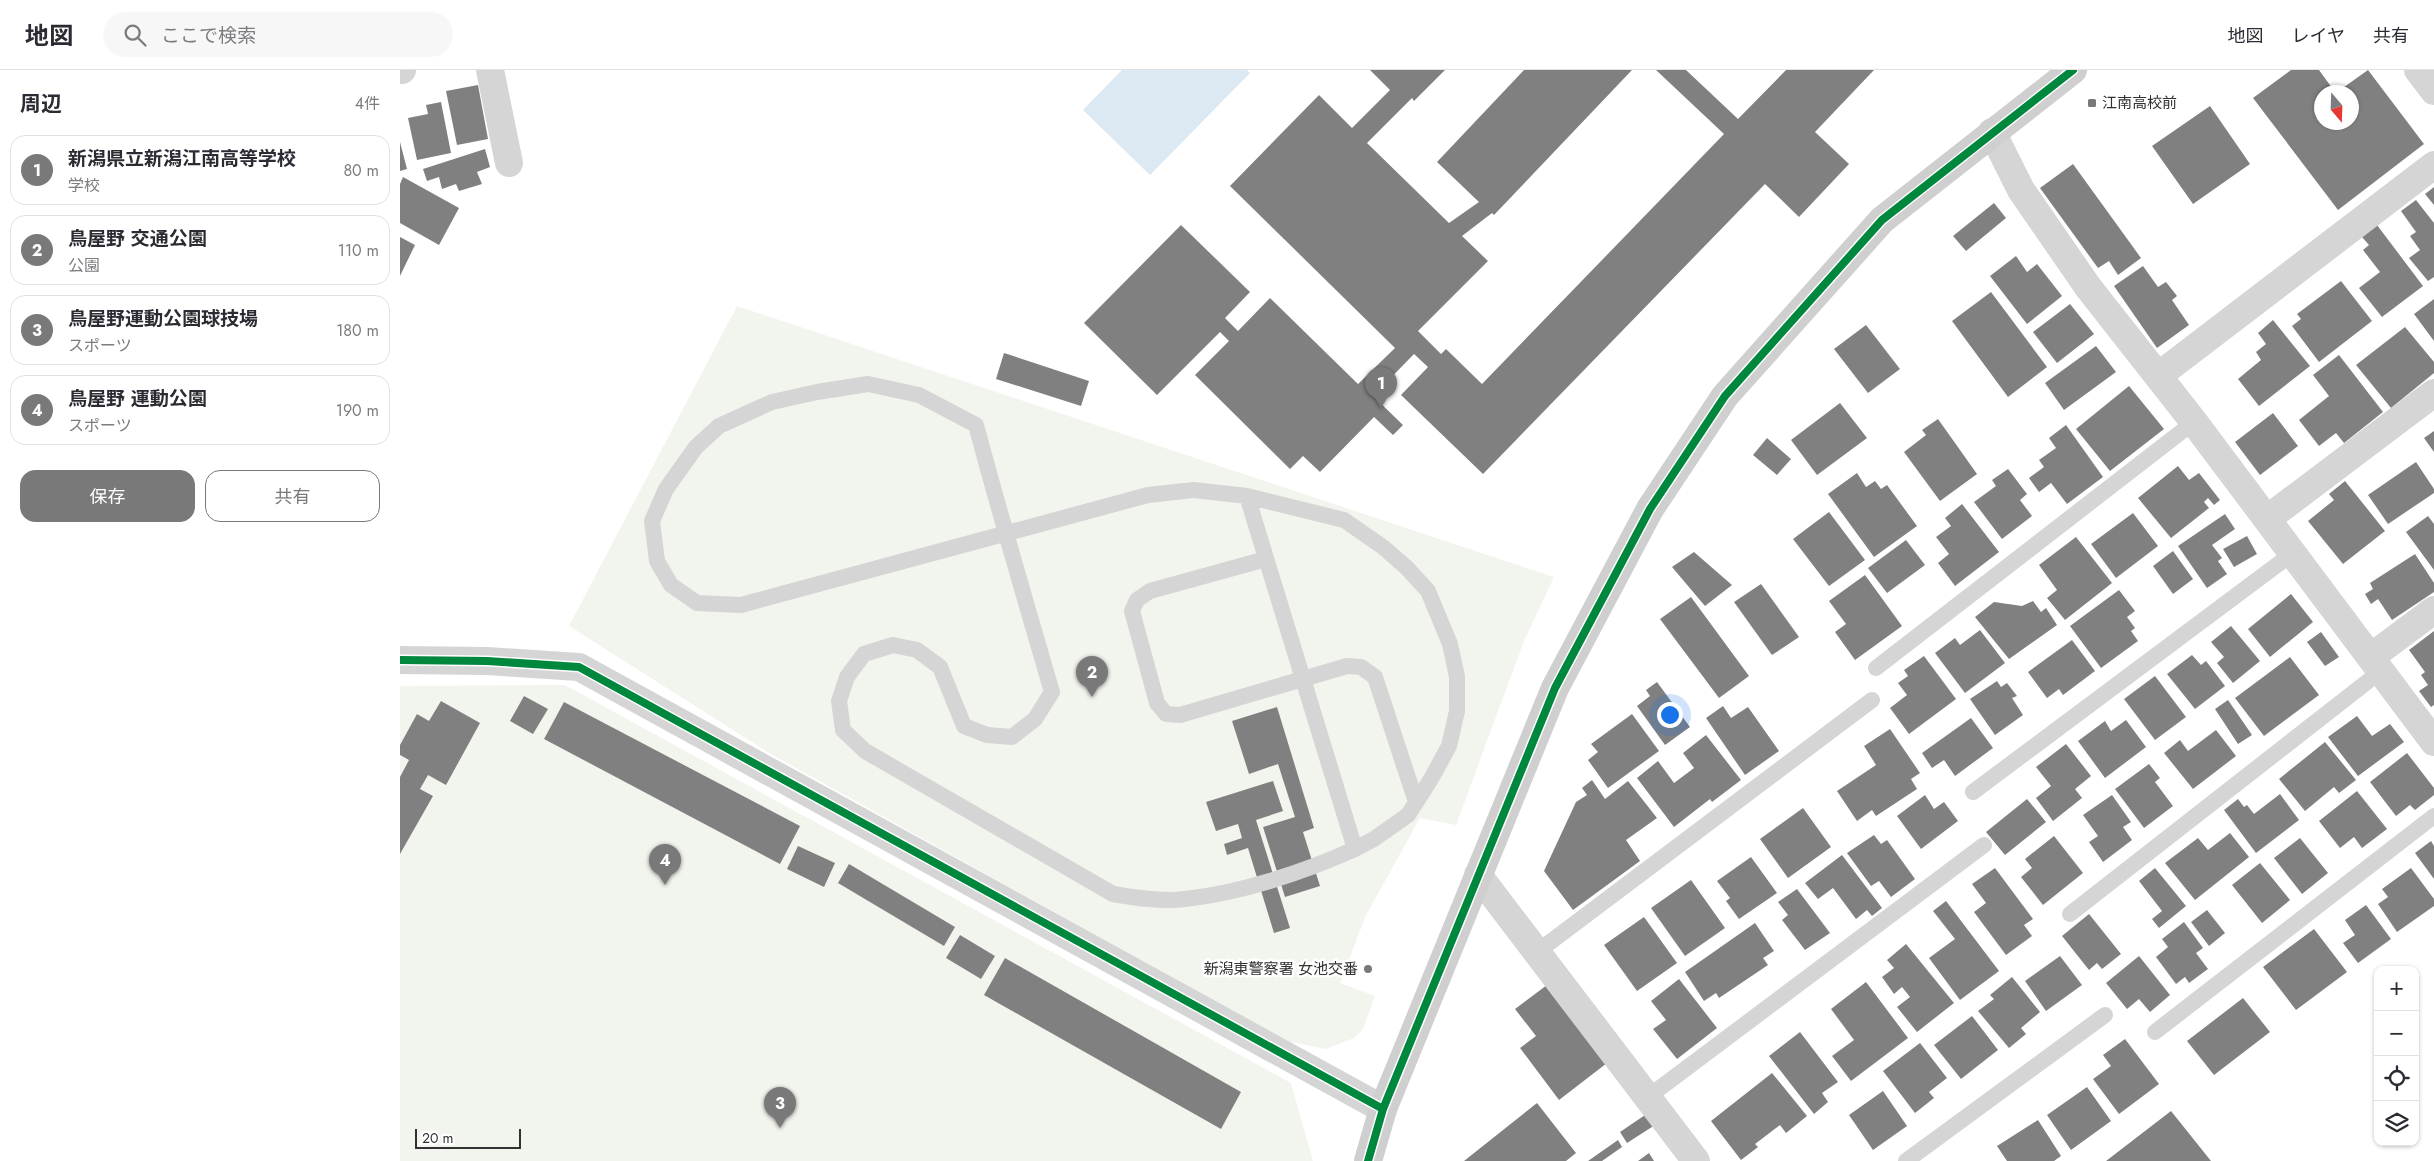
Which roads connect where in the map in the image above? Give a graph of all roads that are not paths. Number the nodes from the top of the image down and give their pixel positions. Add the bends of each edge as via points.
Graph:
1 (490, 70) edge
2 (2073, 70) edge
3 (2418, 70) edge
4 (2434, 90) edge
5 (1992, 132) junction
6 (509, 164) dead end
7 (2434, 165) edge
8 (2158, 376) junction
9 (2434, 393) edge
10 (2194, 422) junction
11 (1247, 496) junction
12 (2267, 519) junction
13 (1006, 534) junction
14 (2293, 553) junction
15 (1266, 559) junction
16 (2434, 610) edge
17 (400, 660) edge
18 (2376, 664) junction
19 (1876, 668) dead end
20 (1304, 678) junction
21 (1872, 700) dead end
22 (2434, 742) edge
23 (1973, 792) dead end
24 (1416, 802) junction
25 (2434, 816) edge
26 (1984, 845) dead end
27 (1355, 848) junction
28 (1478, 876) junction
29 (2070, 914) dead end
30 (1536, 952) junction
31 (2105, 1015) dead end
32 (2155, 1032) dead end
33 (1648, 1097) junction
34 (1383, 1109) junction
35 (1368, 1161) edge
36 (1696, 1161) edge
37 (1906, 1161) edge

1 - 6 street
2 - 5 street
3 - 4 street
5 - 8 street via 2021,190 2088,287
5 - 28 street via 1882,220 1725,396 1650,509 1554,688
7 - 8 street
8 - 10 street
9 - 12 street
10 - 12 street
10 - 19 lane
11 - 13 lane via 1194,490 1148,495
11 - 15 lane
11 - 24 lane via 1344,520 1383,547 1428,591 1450,644 1457,677 1457,712 1448,746
12 - 14 street
13 - 13 lane via 741,605 697,604 671,585 657,561 652,521 671,482 696,447 719,426 772,402 868,384 919,395 976,426
13 - 27 lane via 1052,692 1036,719 1012,737 987,735 964,726 940,667 917,650 893,645 864,654 848,677 839,701 843,730 860,746 1113,894 1140,899 1184,900 1324,863
14 - 18 street
14 - 23 lane
15 - 20 lane
15 - 20 lane via 1150,591 1137,600 1132,611 1157,703 1166,714 1180,715
16 - 18 street
17 - 34 street via 579,667
18 - 22 street
18 - 29 lane
20 - 24 lane via 1347,666 1361,667 1375,677
20 - 27 lane
21 - 30 lane
24 - 27 lane via 1408,815
25 - 32 lane
26 - 33 lane
28 - 30 street
28 - 34 street
30 - 33 street
31 - 37 lane
33 - 36 street
34 - 35 street

